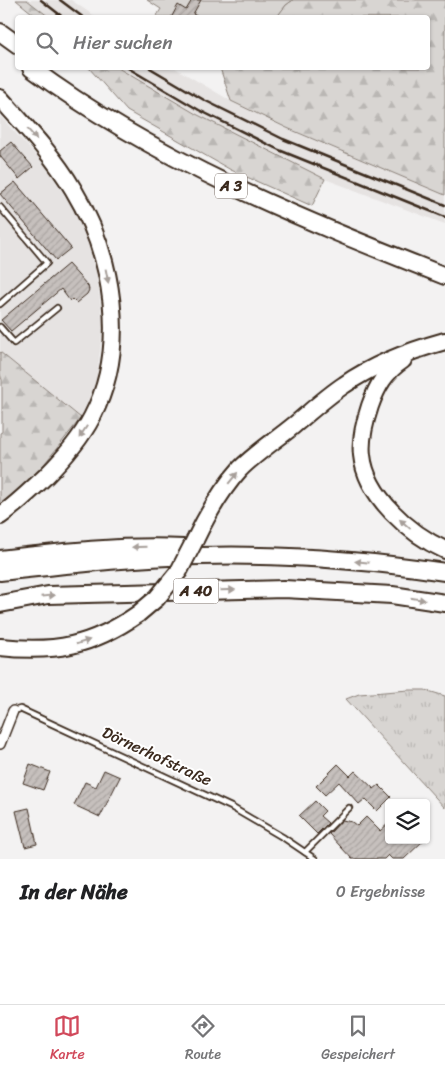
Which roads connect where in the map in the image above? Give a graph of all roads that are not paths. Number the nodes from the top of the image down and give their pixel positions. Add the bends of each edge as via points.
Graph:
1 (0, 32) edge
2 (15, 43) edge
3 (0, 44) edge
4 (15, 55) edge
5 (35, 70) edge
6 (49, 70) edge
7 (0, 98) edge
8 (0, 207) edge
9 (445, 268) edge
10 (445, 276) edge
11 (0, 302) edge
12 (57, 308) dead end
13 (0, 327) edge
14 (444, 344) edge
15 (381, 370) junction
16 (0, 516) edge
17 (445, 550) edge
18 (292, 558) junction
19 (0, 559) edge
20 (0, 572) edge
21 (445, 572) edge
22 (445, 603) edge
23 (0, 604) edge
24 (0, 647) edge
25 (13, 711) joint
26 (0, 744) edge
27 (349, 808) dead end
28 (305, 852) junction
29 (315, 859) edge

1 - 2 highway
3 - 4 highway
5 - 10 highway, A 3 via 98,114 213,177 331,231
6 - 9 highway, A 3 via 155,138 216,170 338,225
7 -> 16 highway via 58,165 91,223 107,272 113,332 107,379 84,430 55,467
8 - 11 lane via 47,263
12 - 13 lane via 14,343
14 - 15 highway via 407,353
17 -> 15 highway via 427,542 400,520 366,473 362,455 364,426
24 -> 15 highway, bridge via 47,650 72,646 106,634 138,614 157,598 179,571 202,518 240,469 345,384
18 -> 19 highway via 253,551 152,546 82,549
18 - 20 highway, A 40 via 200,556 90,562
21 -> 18 highway, A 40
23 -> 22 highway, A 40 via 48,595 284,589 392,595
25 - 26 street, Dörnerhofstraße
25 - 28 lane, Dörnerhofstraße via 20,709 231,807
27 - 28 lane
28 - 29 lane, Dörnerhofstraße

